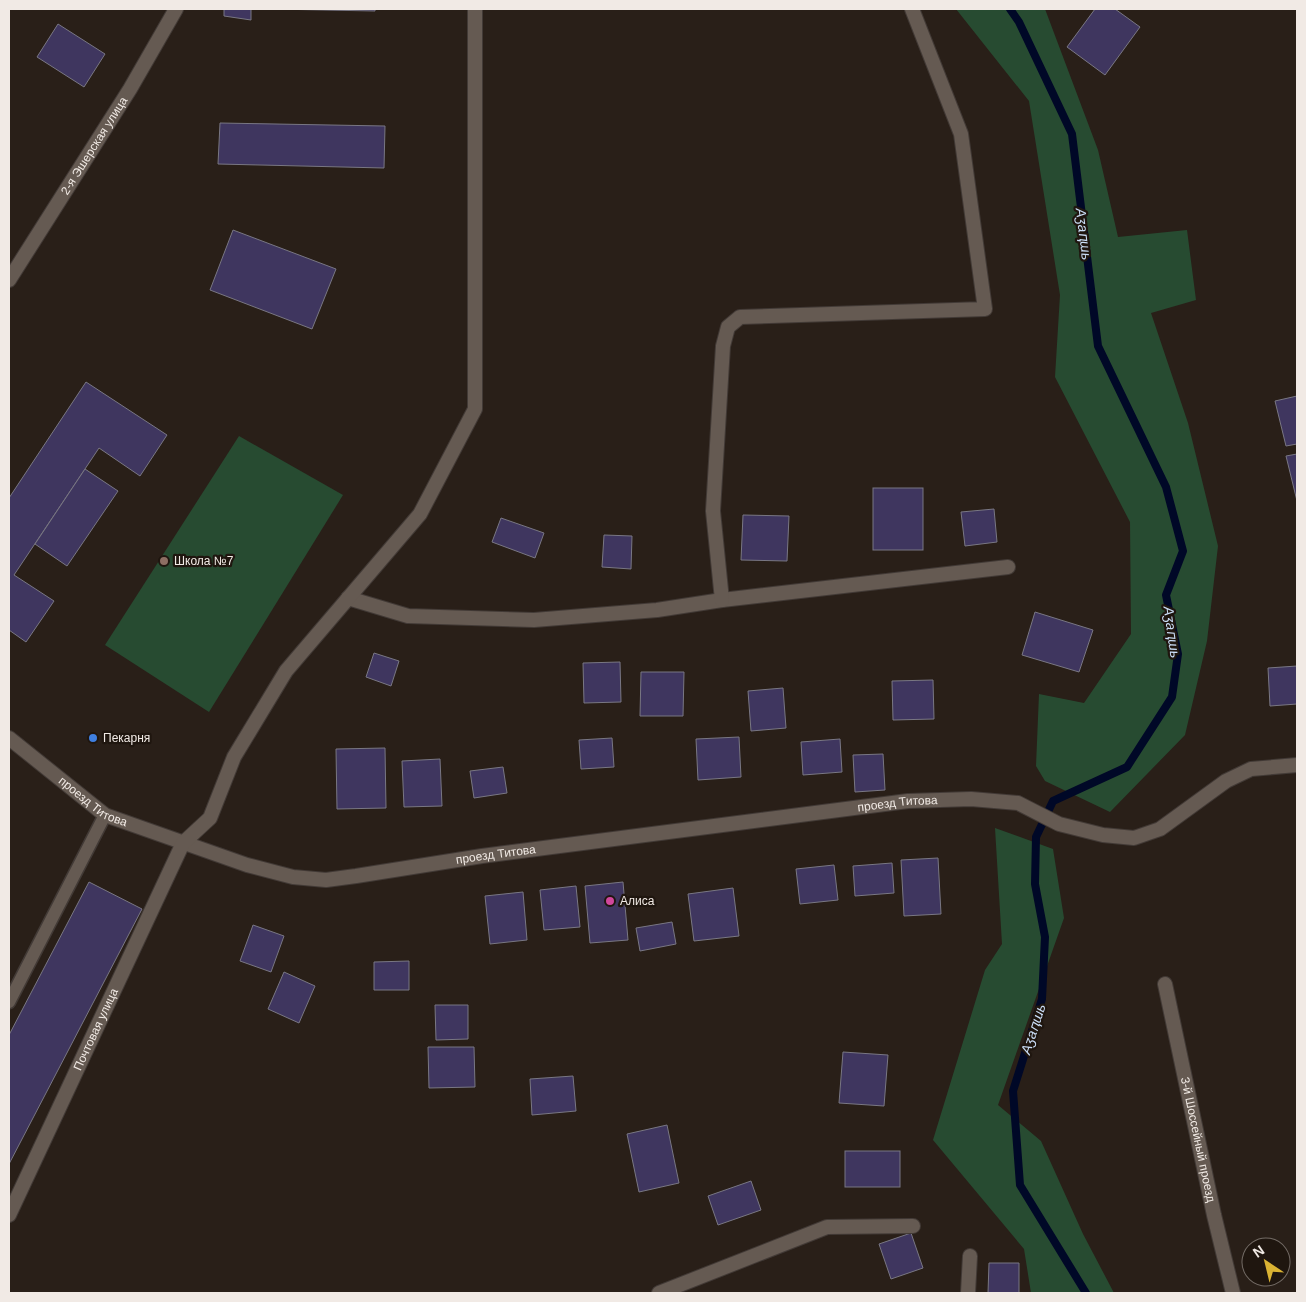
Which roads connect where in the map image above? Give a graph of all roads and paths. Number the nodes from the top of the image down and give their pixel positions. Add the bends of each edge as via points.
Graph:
1 (176, 9) edge
2 (475, 9) edge
3 (912, 9) edge
4 (9, 280) edge
5 (1008, 566) dead end
6 (348, 598) junction
7 (722, 600) junction
8 (9, 738) edge
9 (1297, 765) edge
10 (105, 815) junction
11 (183, 843) junction
12 (1165, 984) dead end
13 (9, 1002) edge
14 (9, 1215) edge
15 (913, 1226) dead end
16 (970, 1256) dead end
17 (659, 1293) edge
18 (968, 1293) edge
19 (1233, 1293) edge

1 - 4 street, 2-я Эшерская улица via 130,89
2 - 6 street via 475,409 420,514
3 - 7 street via 961,134 985,309 740,317 728,327 723,346 713,511
5 - 7 street
6 - 7 street via 408,616 534,620 657,610
6 - 11 street via 286,671 234,757 210,818
8 - 10 street, проезд Титова
9 - 11 street, проезд Титова via 1251,769 1226,781 1160,829 1134,838 1103,835 1059,824 1018,803 971,799 908,801 482,856 326,880 293,877
10 - 11 street, проезд Титова
10 - 13 lane
11 - 14 street, Почтовая улица
12 - 19 street, 3-й Шоссейный проезд
15 - 17 street via 827,1227
16 - 18 street

